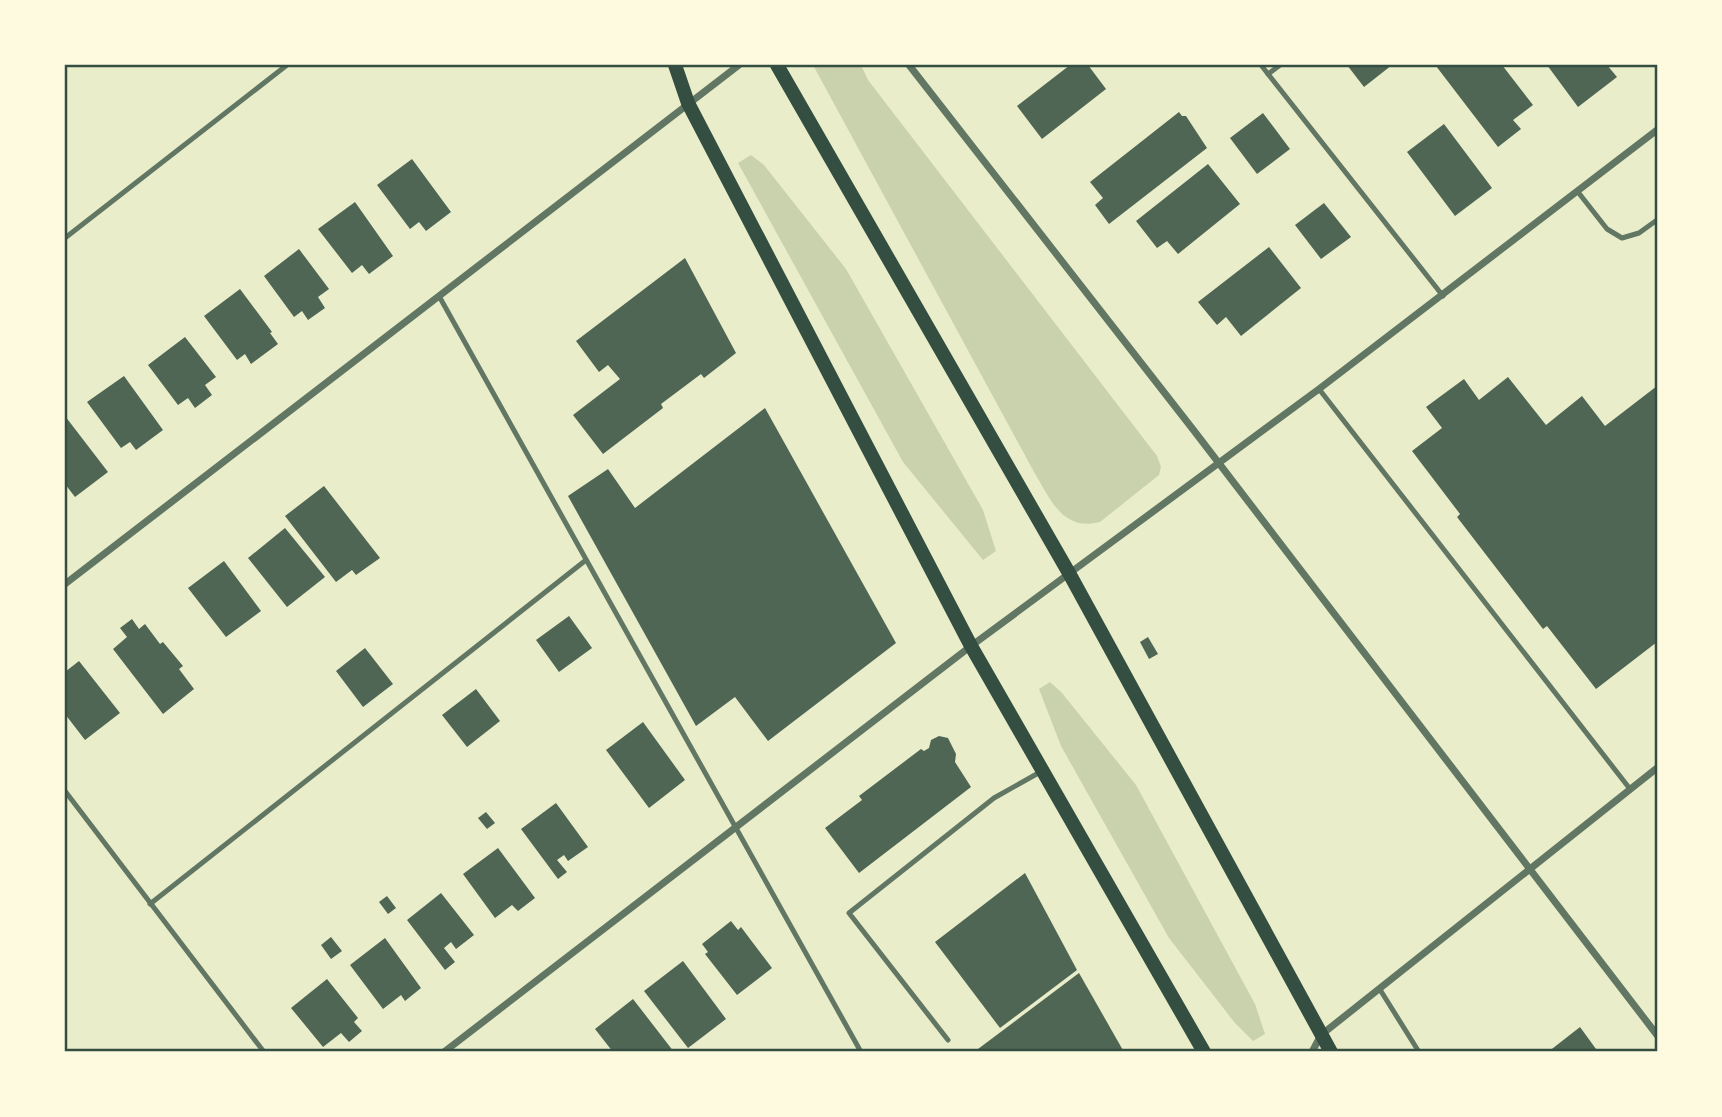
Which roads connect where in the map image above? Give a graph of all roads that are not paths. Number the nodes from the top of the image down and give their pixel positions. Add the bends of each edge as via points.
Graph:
1 (287, 65) edge
2 (675, 65) edge
3 (739, 65) edge
4 (776, 65) edge
5 (909, 65) edge
6 (1261, 65) edge
7 (1280, 65) edge
8 (1268, 74) junction
9 (688, 103) junction
10 (1657, 130) edge
11 (1578, 192) junction
12 (1657, 220) edge
13 (65, 238) edge
14 (439, 296) junction
15 (1443, 296) junction
16 (1319, 389) junction
17 (1219, 464) junction
18 (586, 560) junction
19 (1069, 573) junction
20 (65, 584) edge
21 (971, 646) junction
22 (1657, 768) edge
23 (1042, 771) junction
24 (1630, 789) junction
25 (65, 792) edge
26 (735, 828) junction
27 (1531, 867) junction
28 (150, 904) junction
29 (1379, 988) junction
30 (1321, 1035) junction
31 (1657, 1035) edge
32 (948, 1040) dead end
33 (264, 1052) edge
34 (444, 1052) edge
35 (861, 1052) edge
36 (1204, 1052) edge
37 (1312, 1052) edge
38 (1331, 1052) edge
39 (1419, 1052) edge

1 - 13 lane
2 - 9 main road
3 - 9 street
4 - 19 main road
5 - 17 street
6 - 8 lane
7 - 8 lane
8 - 15 lane
9 - 14 street
9 - 21 main road
10 - 11 street
11 - 12 lane via 1607,229 1622,238 1640,233
11 - 15 street
14 - 18 lane
14 - 20 street
15 - 16 street
16 - 17 street
16 - 24 lane
17 - 19 street
17 - 27 street
18 - 26 lane
18 - 28 lane
19 - 21 street
19 - 30 main road
21 - 23 main road
21 - 26 street
22 - 24 street
23 - 32 lane via 994,798 849,913
23 - 36 main road
24 - 27 street
25 - 28 lane
26 - 34 street
26 - 35 lane
27 - 29 street
27 - 31 street
28 - 33 lane
29 - 30 street
29 - 39 lane
30 - 37 street
30 - 38 main road

